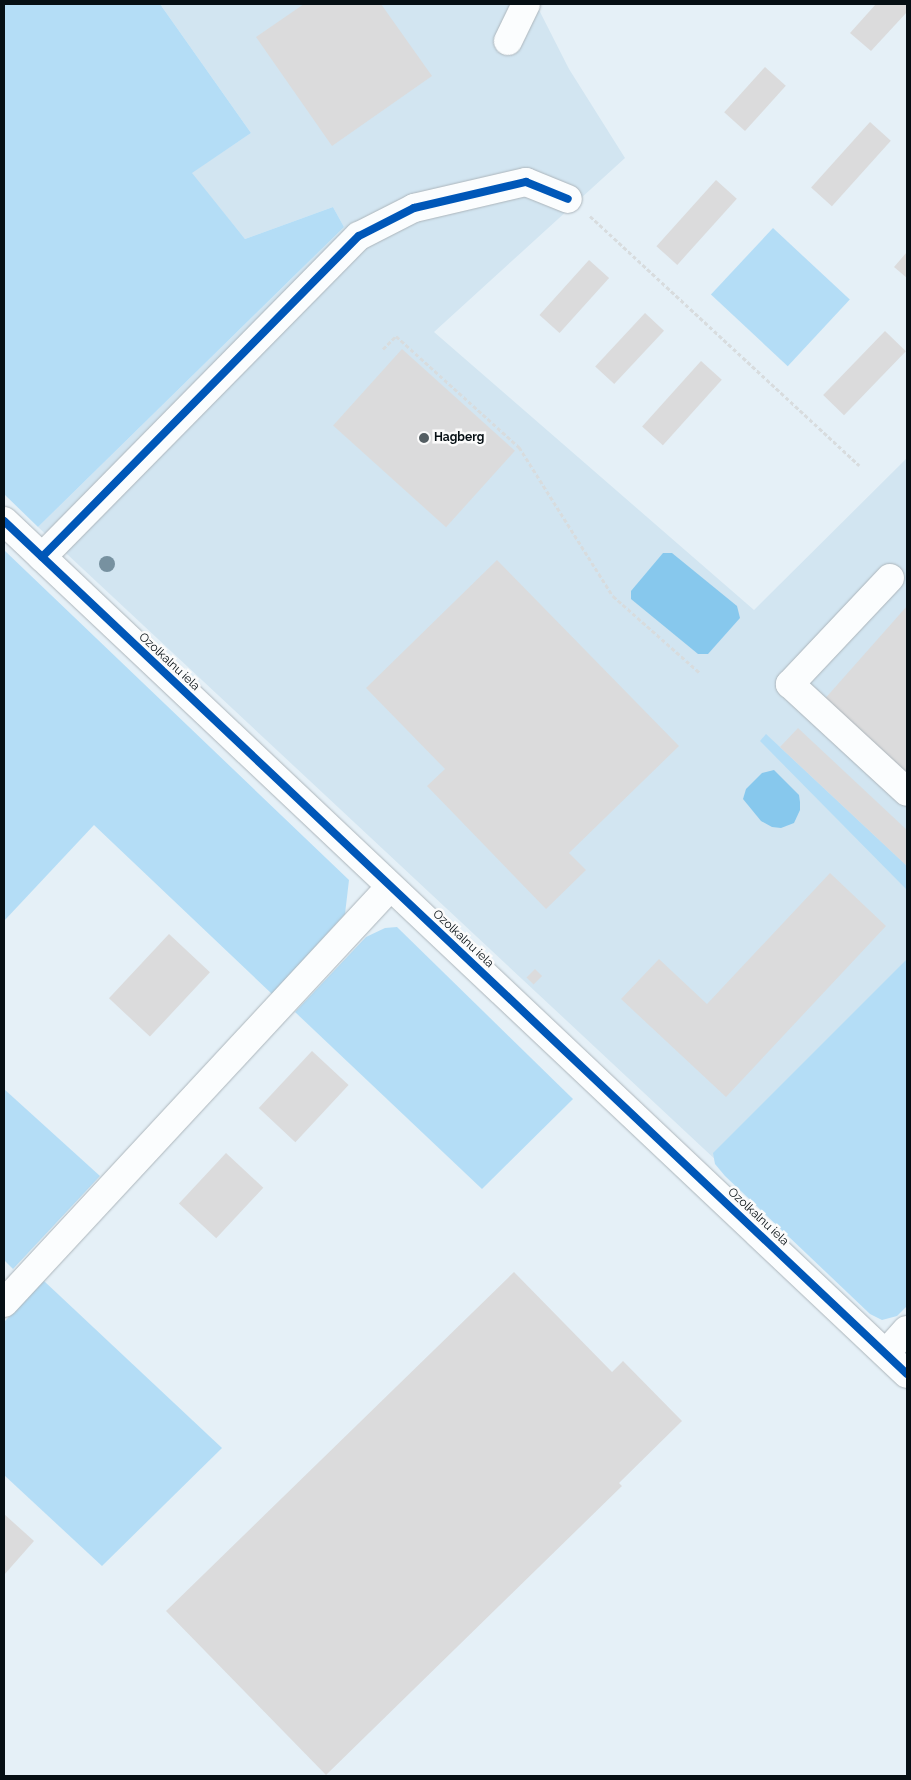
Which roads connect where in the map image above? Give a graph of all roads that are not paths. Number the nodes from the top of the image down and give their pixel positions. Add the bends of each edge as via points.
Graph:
1 (526, 4) edge
2 (508, 41) dead end
3 (568, 199) road end
4 (4, 521) edge
5 (42, 557) junction
6 (890, 578) dead end
7 (907, 792) edge
8 (390, 887) junction
9 (4, 1303) edge
10 (907, 1330) edge
11 (886, 1353) junction
12 (907, 1374) edge

1 - 2 street
3 - 5 street via 526,182 414,208 360,236
4 - 5 street, Ozolkalnu iela
5 - 8 street, Ozolkalnu iela
6 - 7 street via 790,684
8 - 9 street
8 - 11 street, Ozolkalnu iela
10 - 11 street
11 - 12 street, Ozolkalnu iela

